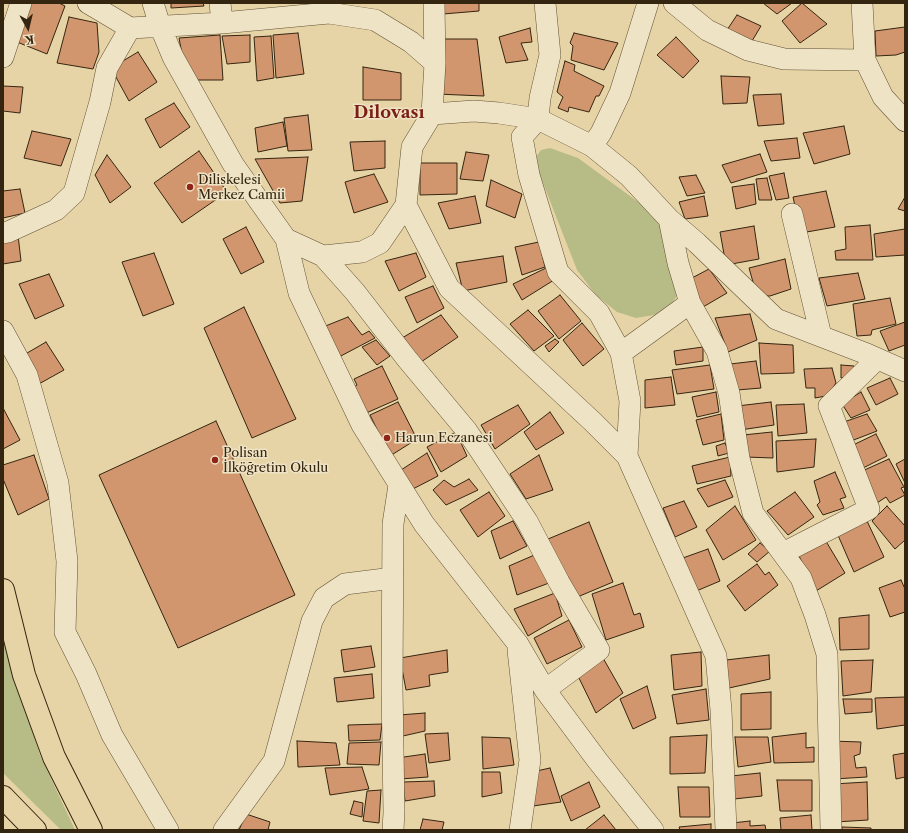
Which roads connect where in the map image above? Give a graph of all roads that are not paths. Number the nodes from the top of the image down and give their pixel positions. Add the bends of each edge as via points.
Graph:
1 (22, 3) edge
2 (88, 3) edge
3 (153, 3) edge
4 (434, 3) edge
5 (545, 3) edge
6 (648, 3) edge
7 (674, 3) edge
8 (862, 3) edge
9 (300, 10) edge
10 (221, 13) edge
11 (160, 26) junction
12 (130, 28) junction
13 (3, 57) edge
14 (865, 60) junction
15 (435, 63) junction
16 (432, 114) junction
17 (538, 118) junction
18 (905, 121) edge
19 (592, 146) junction
20 (406, 205) junction
21 (792, 214) dead end
22 (669, 219) junction
23 (3, 233) edge
24 (286, 239) junction
25 (323, 256) junction
26 (690, 303) junction
27 (3, 331) edge
28 (821, 336) junction
29 (621, 353) junction
30 (877, 358) junction
31 (905, 371) edge
32 (627, 456) junction
33 (399, 485) junction
34 (783, 553) junction
35 (393, 578) junction
36 (3, 590) edge
37 (518, 644) junction
38 (545, 690) junction
39 (3, 797) edge
40 (35, 830) edge
41 (91, 830) edge
42 (168, 830) edge
43 (224, 830) edge
44 (393, 830) edge
45 (520, 830) edge
46 (652, 830) edge
47 (726, 830) edge
48 (831, 830) edge

1 - 13 street
2 - 12 street
3 - 11 street
4 - 15 street
5 - 17 street via 550,55
6 - 19 street via 620,93
7 - 14 street via 707,30 748,50 784,59
8 - 14 street
9 - 10 street
9 - 15 street via 375,20 411,42
10 - 11 street
11 - 12 street
11 - 24 street via 173,57 233,164
12 - 23 street via 107,68 74,192 56,210
14 - 18 street via 883,96
15 - 16 street
16 - 17 street via 474,111
16 - 20 street via 412,147
17 - 19 street
17 - 29 street via 522,137 529,175 558,272 599,313
19 - 22 street via 629,176
20 - 25 street via 380,243 362,252
20 - 32 street via 449,288
21 - 28 street
22 - 26 street
22 - 28 street via 776,318
24 - 25 street
24 - 33 street via 300,293 362,425
25 - 38 street via 467,431 527,521 559,582 600,650
26 - 29 street
26 - 34 street via 717,351 729,393 739,458 754,513
27 - 42 street via 27,375 58,483 66,561 65,632 112,735
28 - 30 street
29 - 32 street via 630,401
30 - 31 street
30 - 34 street via 829,406 869,509
32 - 47 street via 716,656
33 - 35 street via 393,524
33 - 37 street via 424,524
34 - 48 street via 801,578 827,654
35 - 43 street via 345,584 324,598 312,621 274,761
35 - 44 street
36 - 41 highway via 24,675 54,757
37 - 38 street
37 - 45 street via 530,760
38 - 46 street
39 - 40 highway

